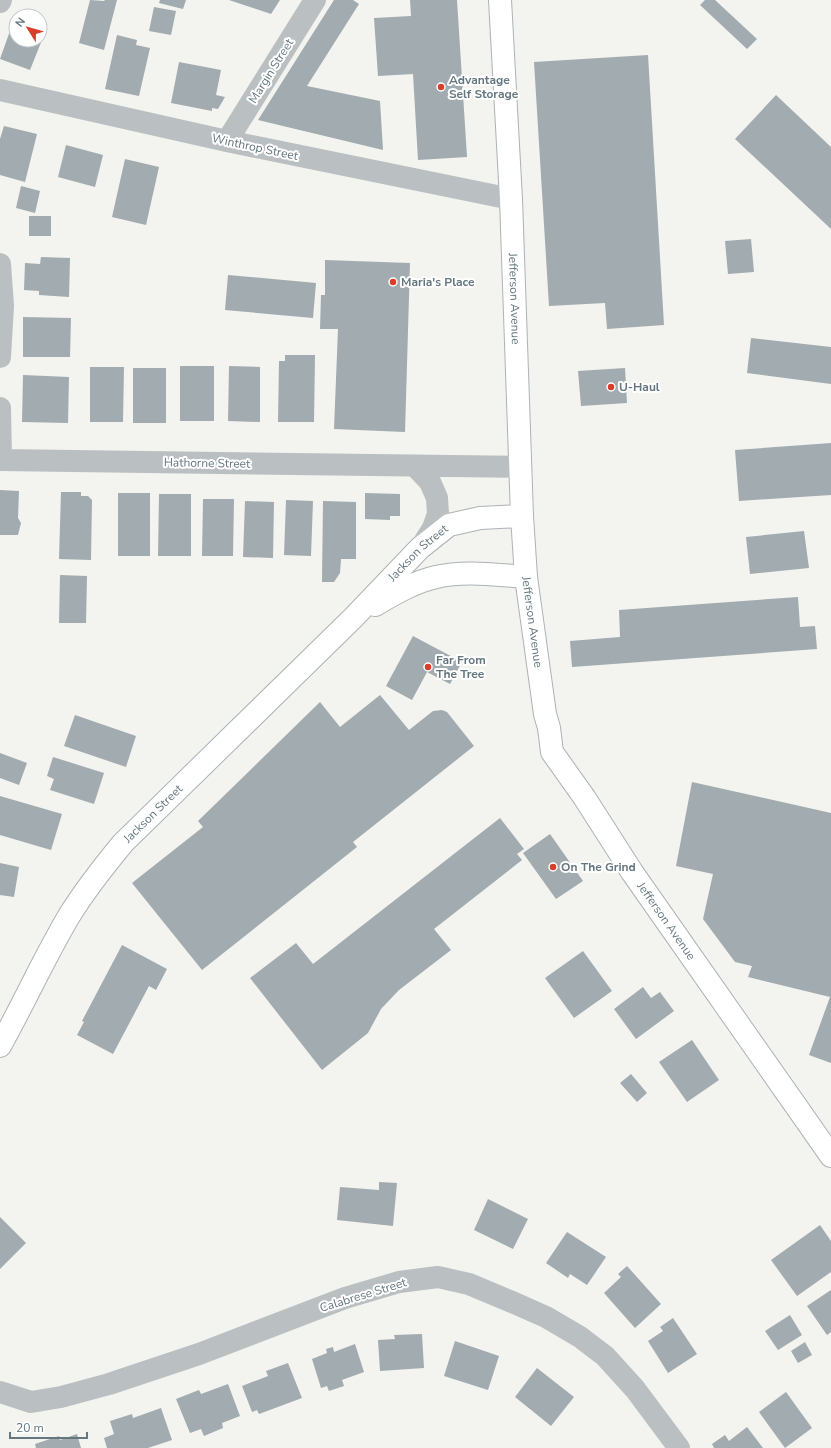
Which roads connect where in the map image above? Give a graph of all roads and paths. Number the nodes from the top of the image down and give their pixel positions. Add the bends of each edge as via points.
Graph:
1 (315, 0) edge
2 (500, 0) edge
3 (0, 90) edge
4 (227, 141) junction
5 (510, 199) junction
6 (0, 264) edge
7 (0, 357) edge
8 (0, 408) edge
9 (1, 460) edge
10 (415, 466) junction
11 (520, 467) junction
12 (522, 516) junction
13 (420, 548) junction
14 (526, 577) junction
15 (353, 618) junction
16 (0, 1046) edge
17 (831, 1156) edge
18 (0, 1392) edge
19 (679, 1448) edge

1 - 4 street, Margin Street
2 - 5 main road, Jefferson Avenue
3 - 4 street, Winthrop Street
4 - 5 street, Winthrop Street
5 - 11 main road, Jefferson Avenue
6 - 7 street via 3,306
8 - 9 street
9 - 10 street, Hathorne Street
10 - 11 street, Hathorne Street
10 - 13 street via 430,482 437,498 438,514 433,528
11 - 12 main road, Jefferson Avenue
12 - 13 main road, Jackson Street via 480,518 449,525
12 - 14 main road, Jefferson Avenue
13 - 15 main road, Jackson Street
14 - 15 main road, Jackson Street via 470,573 436,577 403,588
14 - 17 main road, Jefferson Avenue via 552,752 632,872
15 - 16 main road, Jackson Street via 123,843 69,915
18 - 19 street, Calabrese Street via 31,1402 61,1397 199,1354 346,1298 399,1282 438,1277 469,1284 505,1299 546,1317 580,1337 605,1356 635,1389

